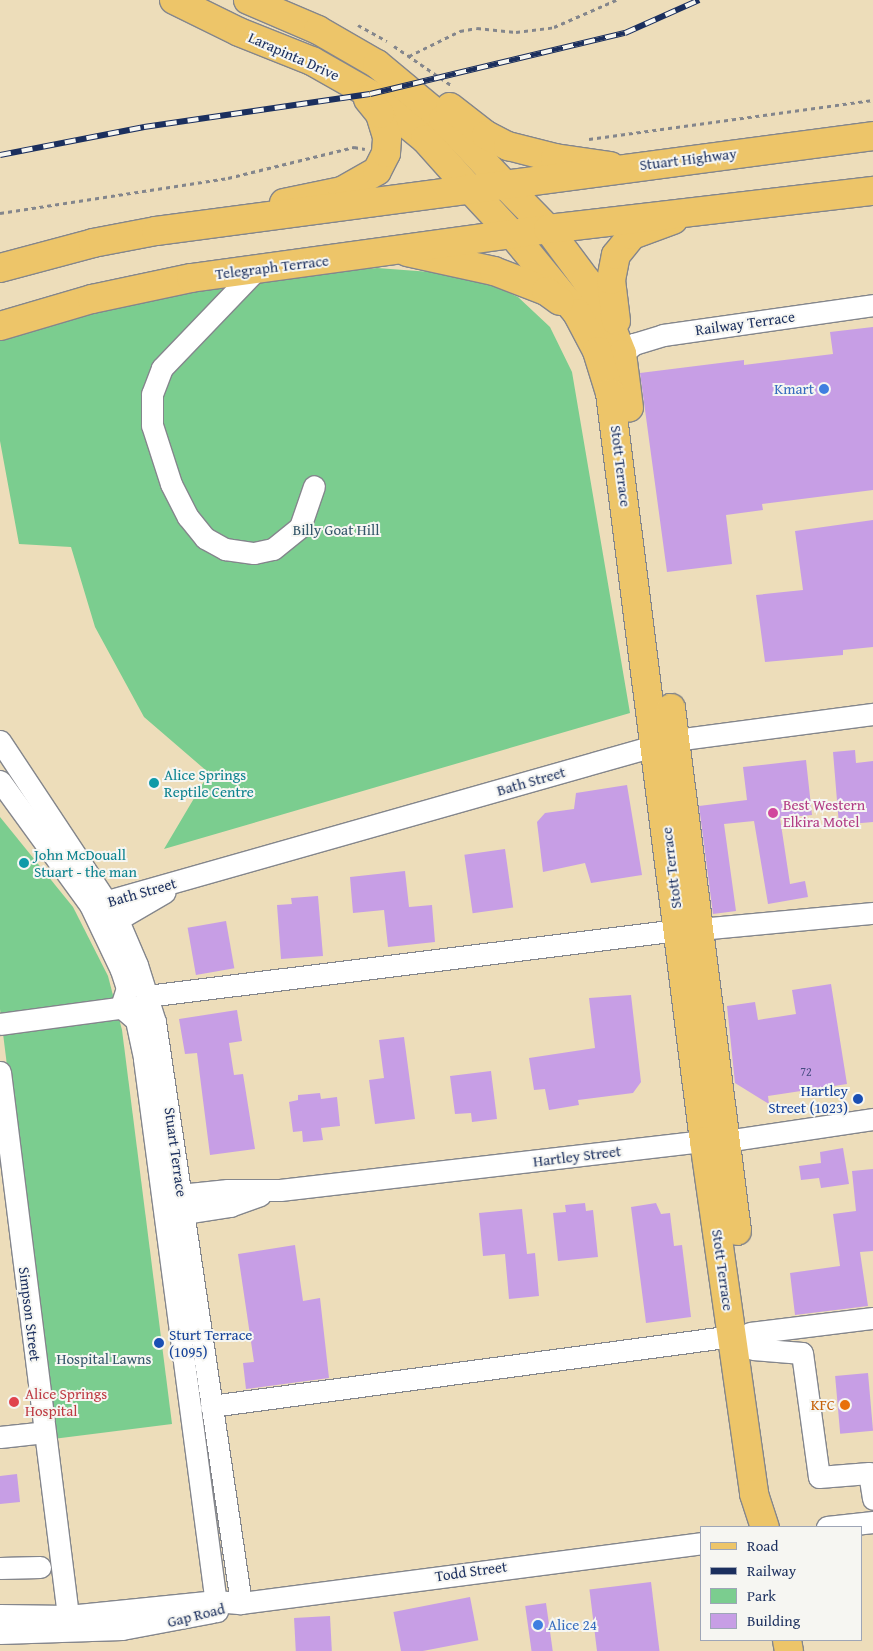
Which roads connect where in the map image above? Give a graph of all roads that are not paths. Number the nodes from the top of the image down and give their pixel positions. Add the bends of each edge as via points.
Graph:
1 (174, 0) edge
2 (248, 0) edge
3 (351, 48) junction
4 (339, 75) junction
5 (873, 136) edge
6 (625, 166) junction
7 (504, 184) junction
8 (469, 188) junction
9 (873, 191) edge
10 (701, 212) junction
11 (548, 229) junction
12 (156, 231) junction
13 (513, 235) junction
14 (401, 252) junction
15 (0, 268) edge
16 (258, 268) junction
17 (873, 304) edge
18 (577, 313) junction
19 (0, 326) edge
20 (622, 354) junction
21 (314, 486) dead end
22 (873, 714) edge
23 (0, 741) edge
24 (666, 743) junction
25 (0, 780) edge
26 (873, 913) edge
27 (104, 914) junction
28 (688, 929) junction
29 (148, 1000) junction
30 (122, 1008) junction
31 (0, 1024) edge
32 (0, 1072) edge
33 (873, 1119) edge
34 (714, 1141) junction
35 (174, 1205) junction
36 (873, 1318) edge
37 (745, 1339) junction
38 (211, 1406) junction
39 (45, 1432) junction
40 (0, 1437) edge
41 (873, 1499) edge
42 (873, 1522) edge
43 (767, 1526) edge
44 (836, 1526) edge
45 (700, 1543) edge
46 (40, 1567) dead end
47 (0, 1568) edge
48 (240, 1603) junction
49 (216, 1606) junction
50 (0, 1615) edge
51 (68, 1616) junction
52 (0, 1633) edge

1 - 4 main road, Larapinta Drive
2 - 3 main road, Larapinta Drive
3 - 6 main road via 373,53 400,69 486,135 508,146 590,165
3 - 7 main road, Larapinta Drive via 407,86
4 - 8 main road, Larapinta Drive via 402,119
4 - 12 main road via 364,95 380,114 387,136 383,162 368,179 342,191
5 - 6 main road, Stuart Highway
6 - 7 main road, Stuart Highway
7 - 8 main road
7 - 11 main road, Larapinta Drive
8 - 12 main road
8 - 13 main road, Larapinta Drive
9 - 10 main road
10 - 11 main road
10 - 20 main road via 632,235 616,255 611,280 612,302
11 - 13 main road, Telegraph Terrace
11 - 20 main road, Stott Terrace via 586,280
12 - 15 main road via 94,243
13 - 14 main road, Telegraph Terrace
13 - 18 main road, Stott Terrace
14 - 16 main road, Telegraph Terrace
14 - 18 main road via 442,257 494,270 546,291
16 - 19 main road, Telegraph Terrace via 146,286
16 - 21 street via 162,368 152,394 152,425 171,484 188,517 205,538 225,549 254,553 273,549 300,527
17 - 20 street, Railway Terrace via 663,335 634,344
18 - 24 main road, Stott Terrace via 597,352 615,420
20 - 24 main road, Stott Terrace
22 - 24 street, Bath Street
23 - 27 street, Stuart Terrace
24 - 27 street, Bath Street via 194,878 137,890
24 - 28 main road, Stott Terrace
25 - 27 street, Stuart Terrace
26 - 28 street
27 - 29 street, Stuart Terrace
27 - 30 street, Stuart Terrace via 126,988
28 - 29 street
28 - 34 main road, Stott Terrace
29 - 30 street
29 - 35 street, Stuart Terrace via 160,1042
30 - 31 street
30 - 35 street, Stuart Terrace via 136,1020
32 - 39 street, Simpson Street
33 - 34 street, Hartley Street
34 - 35 street, Hartley Street
34 - 37 main road, Stott Terrace
35 - 38 street, Stuart Terrace
35 - 49 street, Stuart Terrace
36 - 37 street
37 - 38 street
37 - 41 street via 802,1353 820,1477 869,1472
37 - 43 main road, Stott Terrace via 754,1494
38 - 48 street, Stuart Terrace
39 - 40 street
39 - 51 street, Simpson Street
42 - 44 street
45 - 48 street, Todd Street
46 - 47 street
48 - 49 street, Gap Road
49 - 51 street, Gap Road
49 - 52 street, Gap Road via 122,1629
50 - 51 street, Gap Road

